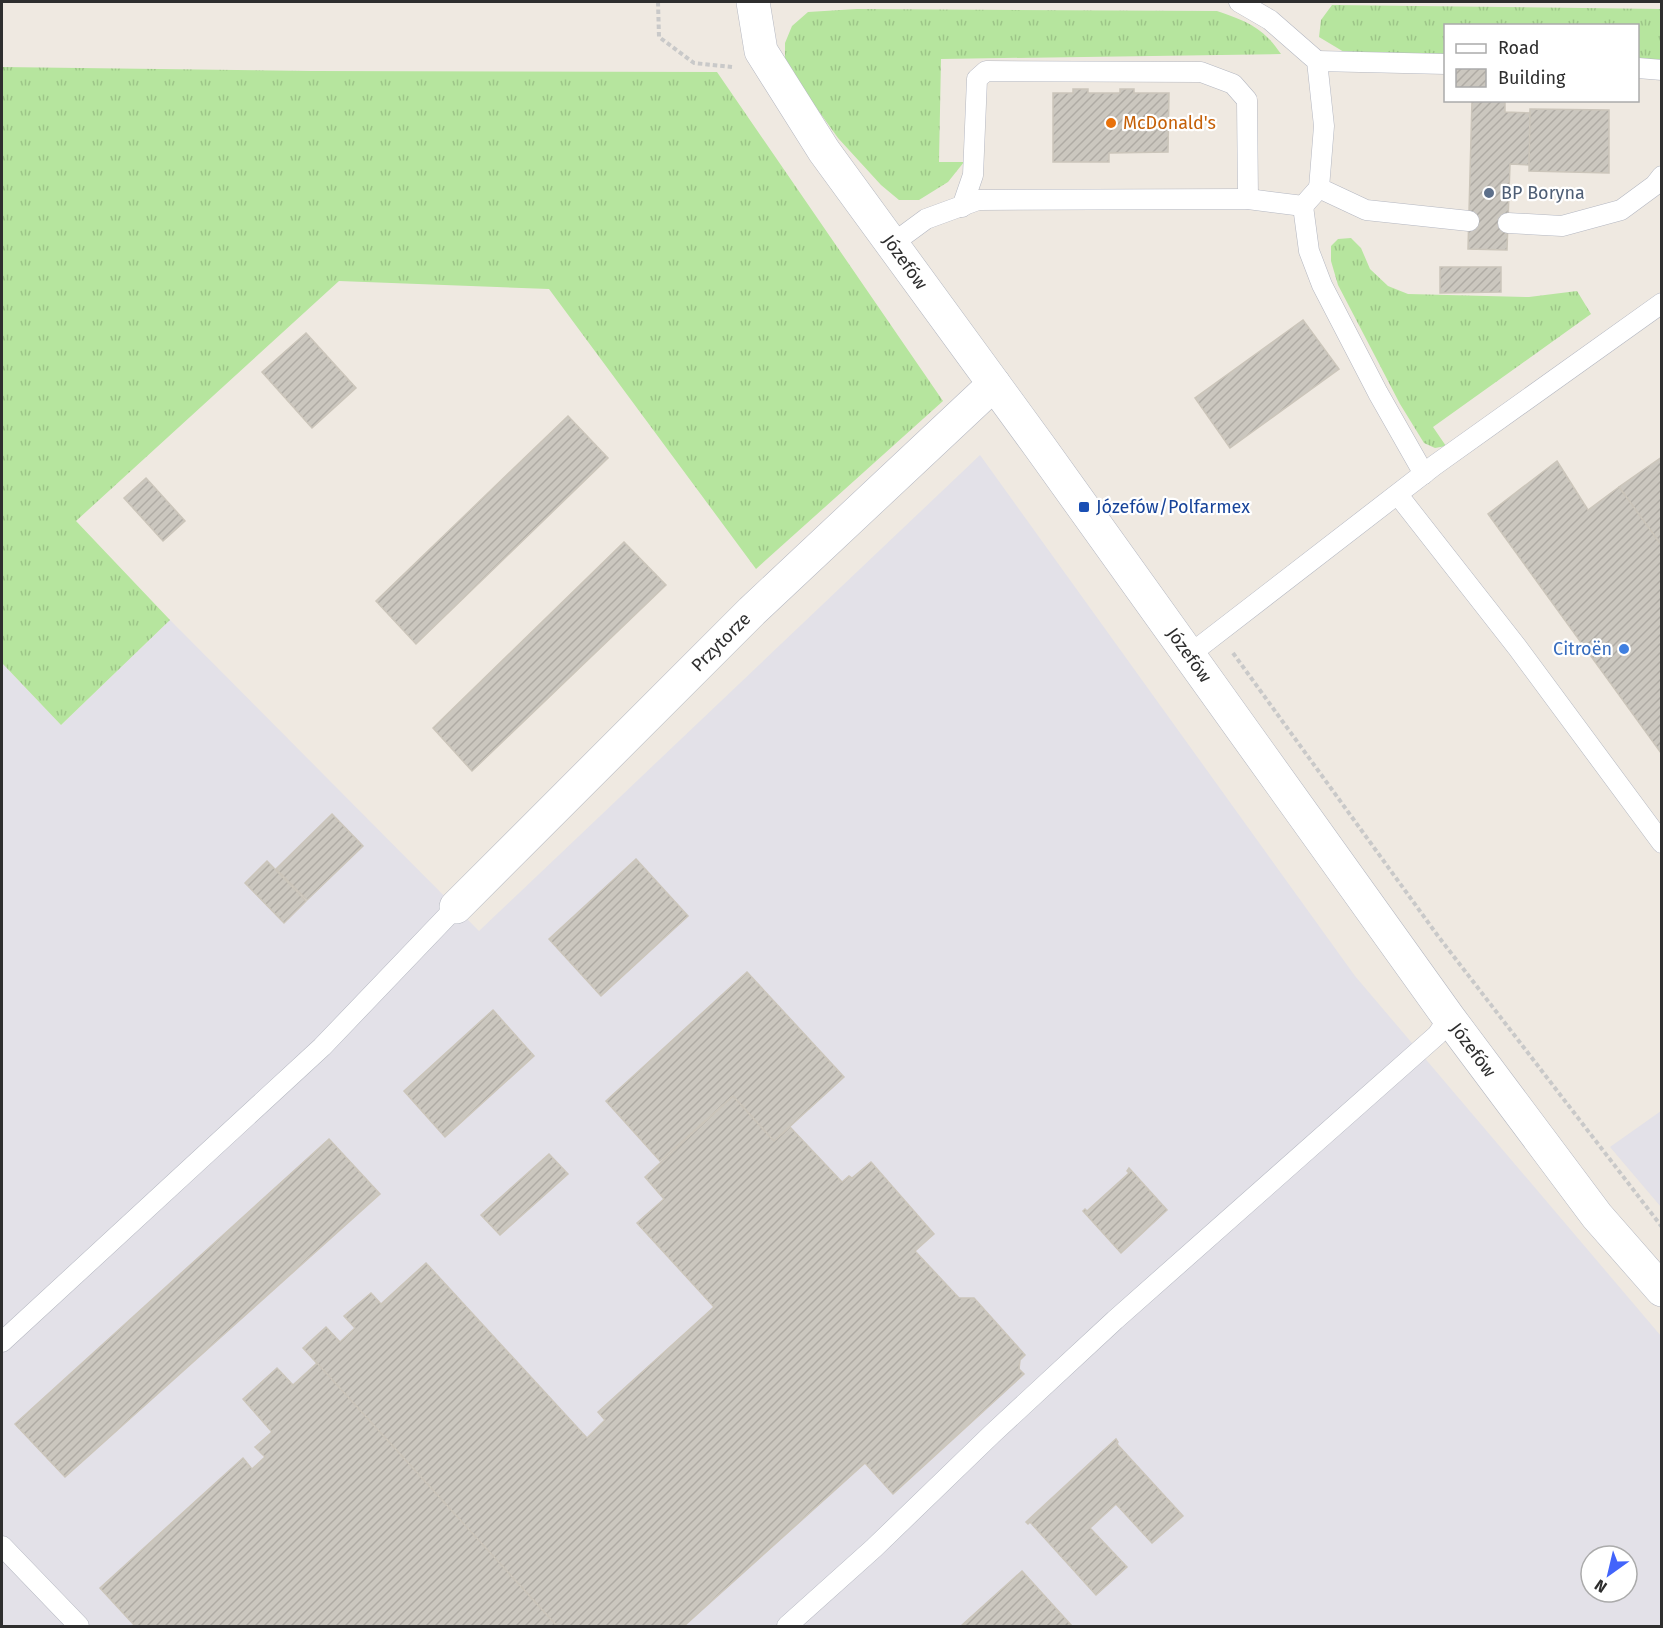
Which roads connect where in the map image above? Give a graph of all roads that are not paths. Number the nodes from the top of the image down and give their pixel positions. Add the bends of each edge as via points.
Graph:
1 (753, 2) edge
2 (1239, 2) edge
3 (1317, 61) junction
4 (1444, 64) edge
5 (1639, 68) edge
6 (1662, 70) edge
7 (1662, 176) edge
8 (1319, 188) junction
9 (1248, 199) junction
10 (1303, 206) junction
11 (962, 207) junction
12 (1469, 221) dead end
13 (1508, 223) dead end
14 (892, 244) junction
15 (1662, 303) edge
16 (994, 384) junction
17 (1424, 474) junction
18 (1398, 495) junction
19 (1189, 655) junction
20 (1662, 843) edge
21 (456, 908) joint
22 (1449, 1018) junction
23 (1662, 1290) edge
24 (2, 1342) edge
25 (2, 1546) edge
26 (79, 1626) edge
27 (787, 1626) edge

1 - 14 street, Józefów via 761,51 824,151
2 - 3 lane via 1270,20
3 - 4 lane
3 - 8 lane via 1324,126
5 - 6 lane
7 - 13 lane via 1620,210 1562,226
8 - 10 lane
8 - 12 lane via 1366,210
9 - 10 lane
9 - 11 lane via 978,200
9 - 11 lane via 1248,100 1233,84 1201,72 986,71 977,79 973,175
10 - 17 lane via 1309,251 1322,285
11 - 14 lane via 926,219
14 - 16 street, Józefów
15 - 17 lane
16 - 19 street, Józefów
16 - 21 street, Przytorze via 752,611
17 - 18 lane
18 - 19 lane
18 - 20 lane
19 - 22 street, Józefów
21 - 24 lane via 322,1047
22 - 23 street, Józefów via 1597,1216
22 - 27 lane via 1437,1035 1115,1320
25 - 26 lane

